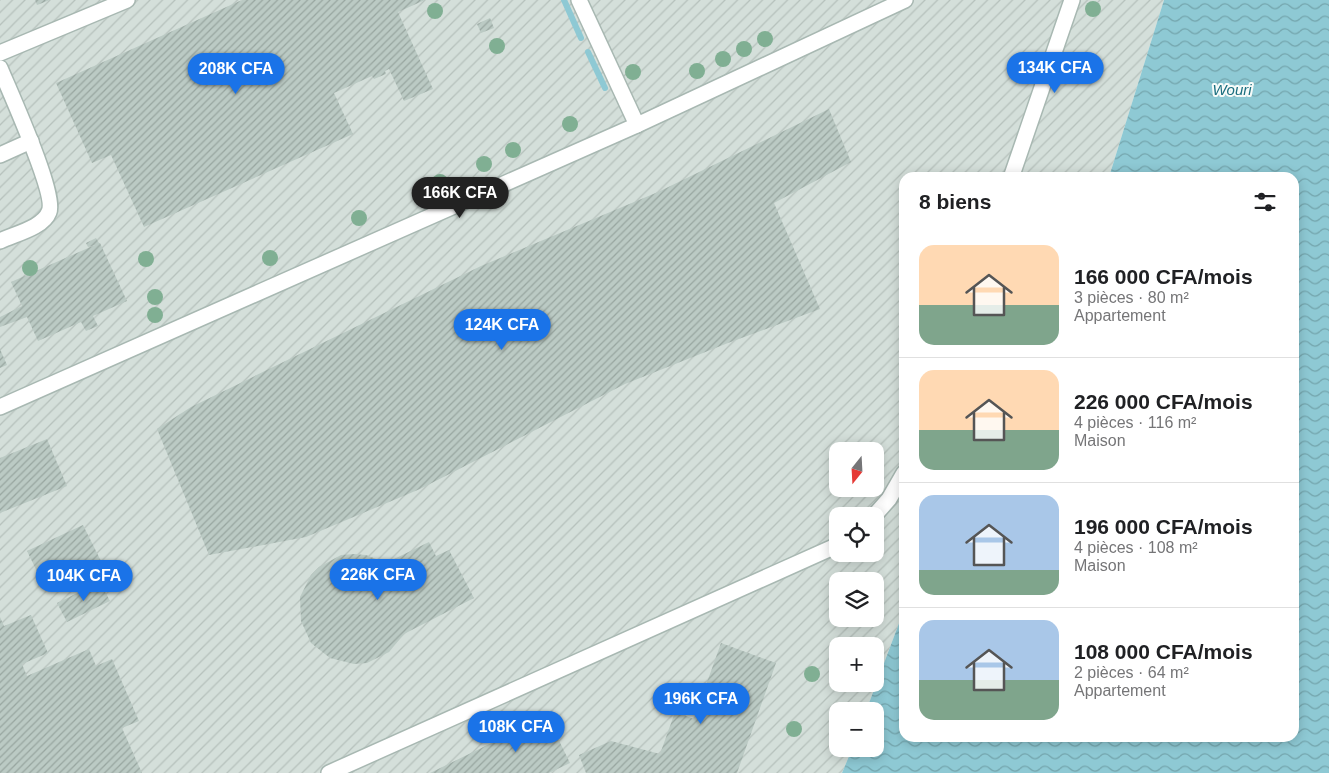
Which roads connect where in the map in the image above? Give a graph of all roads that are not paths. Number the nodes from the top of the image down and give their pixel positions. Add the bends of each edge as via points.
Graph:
1 (127, 0) edge
2 (579, 0) edge
3 (905, 0) edge
4 (1072, 0) edge
5 (0, 53) edge
6 (0, 68) edge
7 (637, 125) junction
8 (31, 141) junction
9 (0, 155) edge
10 (1013, 172) edge
11 (0, 241) edge
12 (0, 407) edge
13 (899, 482) edge
14 (882, 507) edge
15 (829, 549) edge
16 (329, 773) edge

1 - 5 street
2 - 7 street
3 - 7 street
4 - 10 street
6 - 8 street
7 - 12 street
8 - 9 street
8 - 11 street via 51,201 50,212 41,222
13 - 14 street
15 - 16 street

